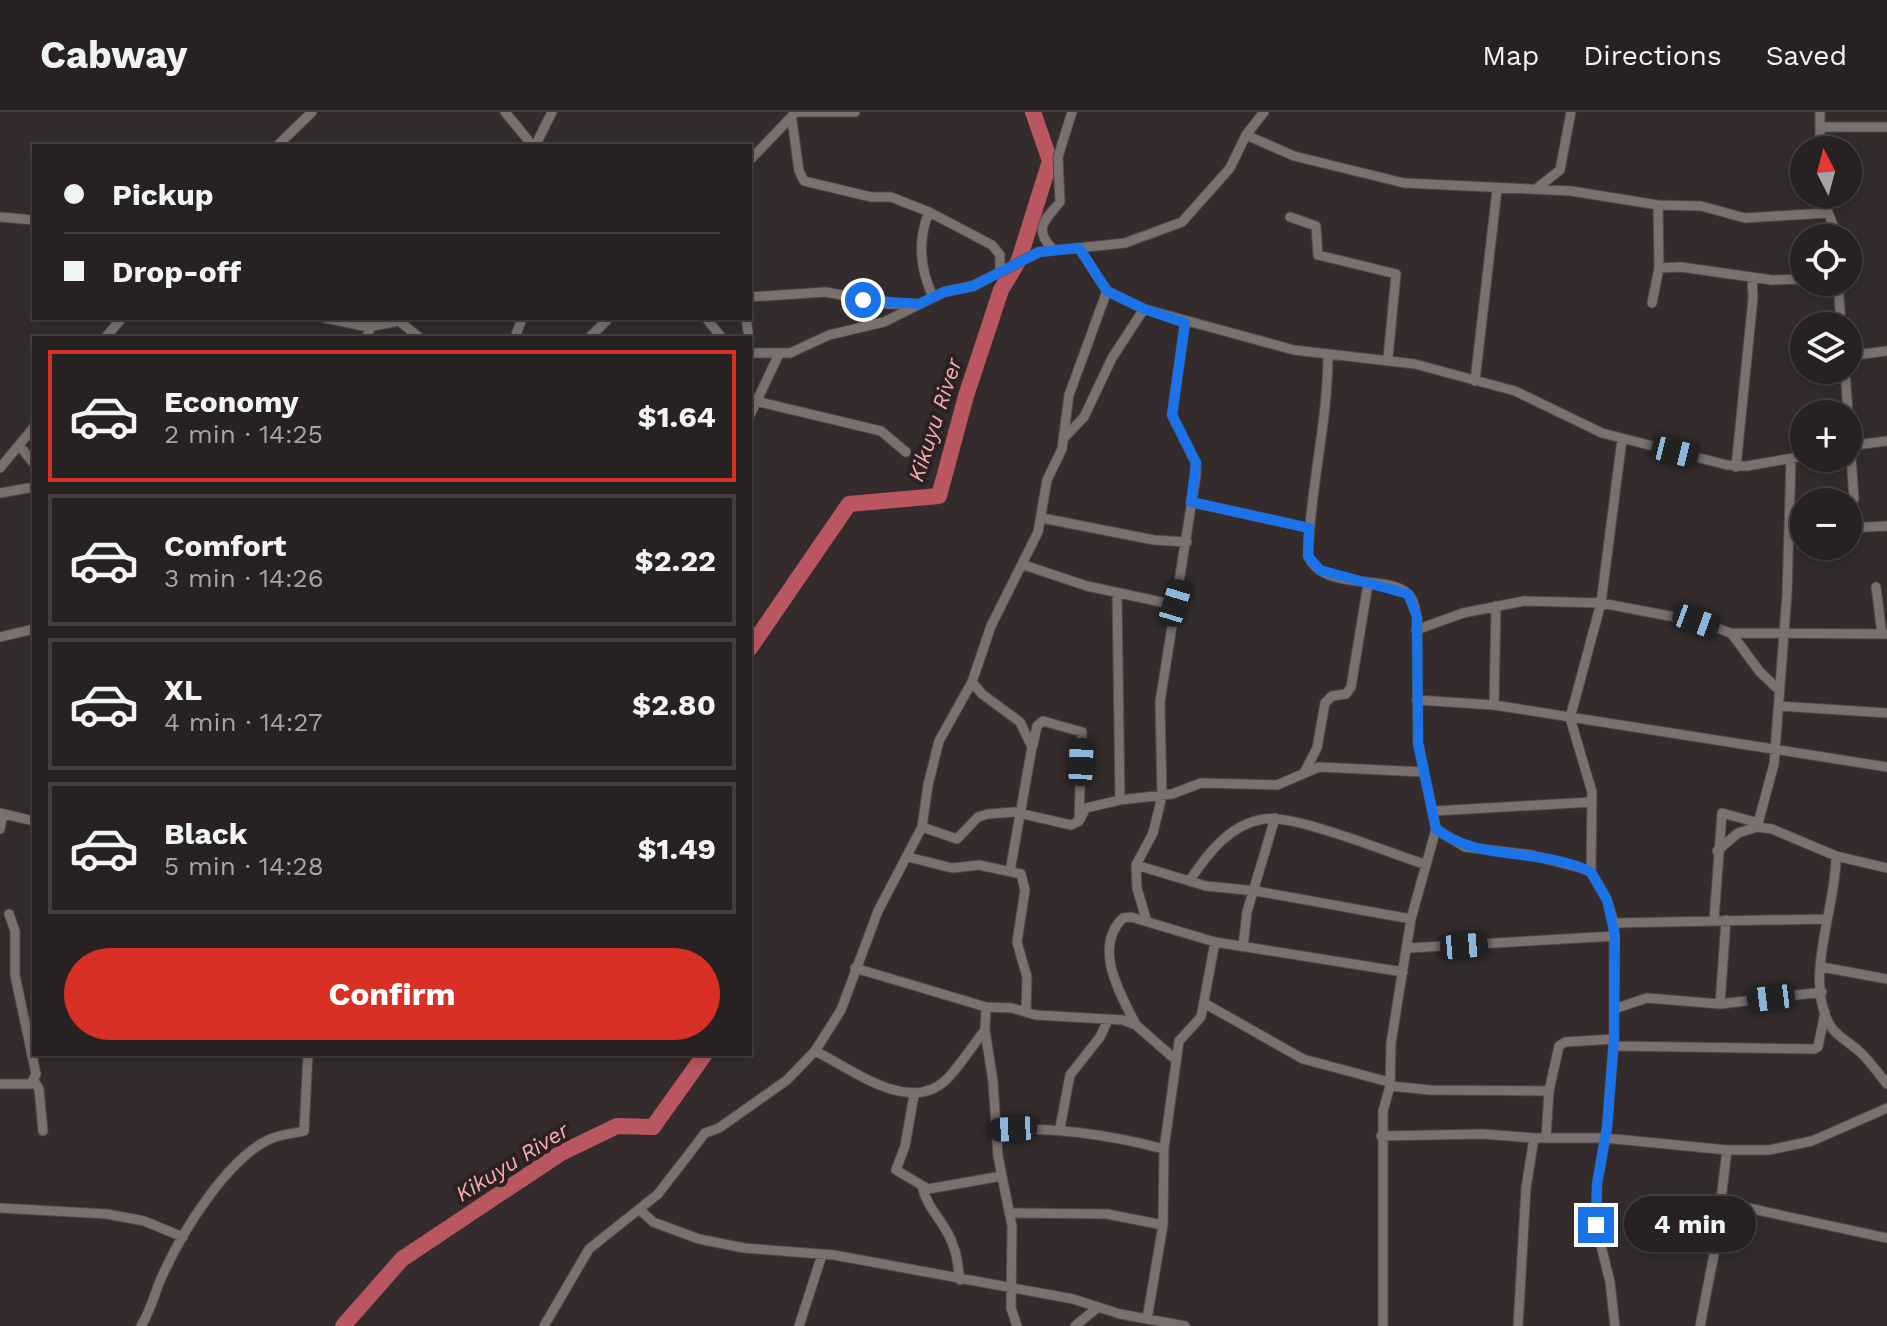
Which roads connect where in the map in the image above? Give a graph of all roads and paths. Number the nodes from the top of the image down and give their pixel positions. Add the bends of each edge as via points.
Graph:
1 (312, 112) edge
2 (505, 112) edge
3 (552, 112) edge
4 (855, 112) edge
5 (1072, 112) edge
6 (1264, 112) edge
7 (1571, 112) edge
8 (1820, 112) edge
9 (795, 115) edge
10 (1820, 127) junction
11 (1887, 127) edge
12 (1246, 135) junction
13 (1820, 136) edge
14 (279, 144) edge
15 (532, 144) edge
16 (535, 144) edge
17 (752, 158) edge
18 (1536, 188) junction
19 (1497, 190) junction
20 (1658, 205) junction
21 (1825, 208) edge
22 (929, 212) junction
23 (1827, 213) junction
24 (0, 217) edge
25 (1290, 217) dead end
26 (32, 220) edge
27 (1832, 224) edge
28 (1079, 248) junction
29 (1053, 249) junction
30 (1659, 268) junction
31 (1000, 270) junction
32 (1752, 277) junction
33 (1790, 278) edge
34 (1107, 291) junction
35 (752, 297) edge
36 (933, 297) junction
37 (1652, 303) dead end
38 (919, 304) junction
39 (1144, 309) junction
40 (120, 320) edge
41 (348, 320) edge
42 (607, 320) edge
43 (708, 320) edge
44 (372, 322) edge
45 (1185, 323) junction
46 (107, 336) edge
47 (418, 336) edge
48 (591, 336) edge
49 (720, 336) edge
50 (1887, 351) edge
51 (752, 352) edge
52 (779, 354) junction
53 (1328, 354) junction
54 (1862, 354) edge
55 (1388, 358) junction
56 (1475, 381) junction
57 (759, 402) junction
58 (752, 412) edge
59 (32, 429) edge
60 (1064, 438) junction
61 (1622, 439) junction
62 (1887, 441) edge
63 (1862, 444) edge
64 (19, 445) junction
65 (906, 452) dead end
66 (1790, 459) edge
67 (32, 461) edge
68 (1736, 467) junction
69 (0, 468) edge
70 (32, 487) edge
71 (0, 493) edge
72 (1191, 502) junction
73 (1042, 518) junction
74 (1790, 523) edge
75 (1887, 526) edge
76 (1862, 527) edge
77 (1309, 528) junction
78 (1187, 542) junction
79 (1024, 565) junction
80 (1368, 584) junction
81 (1876, 587) dead end
82 (1117, 594) junction
83 (1601, 603) junction
84 (1175, 605) junction
85 (1496, 606) junction
86 (32, 629) edge
87 (1416, 630) junction
88 (1731, 633) junction
89 (1784, 634) junction
90 (1884, 634) edge
91 (0, 637) edge
92 (972, 682) junction
93 (1779, 690) junction
94 (1417, 700) junction
95 (1494, 705) junction
96 (1779, 706) junction
97 (1887, 713) edge
98 (1570, 718) junction
99 (1032, 747) junction
100 (1775, 749) junction
101 (1887, 767) edge
102 (1305, 771) junction
103 (1424, 772) junction
104 (1162, 796) junction
105 (1120, 800) junction
106 (1592, 802) junction
107 (1434, 811) junction
108 (1020, 813) junction
109 (2, 814) edge
110 (1275, 818) junction
111 (32, 821) edge
112 (1079, 821) junction
113 (1758, 825) junction
114 (922, 827) junction
115 (0, 829) edge
116 (1436, 829) junction
117 (1717, 851) junction
118 (1836, 856) junction
119 (908, 857) junction
120 (1424, 864) junction
121 (1136, 865) junction
122 (1887, 868) edge
123 (1010, 871) junction
124 (1591, 872) junction
125 (1190, 880) junction
126 (1256, 891) junction
127 (9, 914) dead end
128 (1146, 919) junction
129 (1411, 919) junction
130 (1825, 919) junction
131 (1714, 920) junction
132 (1726, 920) junction
133 (1614, 923) junction
134 (1615, 936) junction
135 (1215, 942) junction
136 (1243, 947) junction
137 (1409, 948) junction
138 (1822, 967) junction
139 (855, 968) junction
140 (1403, 972) junction
141 (1887, 979) edge
142 (1822, 992) junction
143 (1204, 1003) junction
144 (1720, 1004) junction
145 (986, 1007) junction
146 (1614, 1009) junction
147 (1026, 1012) junction
148 (1825, 1012) junction
149 (1108, 1020) junction
150 (1136, 1025) junction
151 (985, 1030) junction
152 (1614, 1042) junction
153 (32, 1050) edge
154 (815, 1051) junction
155 (33, 1056) edge
156 (308, 1056) edge
157 (1176, 1060) junction
158 (34, 1081) junction
159 (0, 1084) edge
160 (1390, 1084) junction
161 (1887, 1084) edge
162 (1549, 1091) junction
163 (914, 1095) junction
164 (1887, 1108) edge
165 (1060, 1128) junction
166 (995, 1130) junction
167 (43, 1131) dead end
168 (1381, 1136) junction
169 (1534, 1138) junction
170 (1546, 1138) junction
171 (1605, 1138) junction
172 (1164, 1149) junction
173 (1727, 1150) junction
174 (1002, 1176) junction
175 (922, 1186) junction
176 (1720, 1202) junction
177 (0, 1208) edge
178 (639, 1209) junction
179 (1010, 1213) junction
180 (1163, 1225) junction
181 (183, 1237) junction
182 (1887, 1238) edge
183 (822, 1255) junction
184 (960, 1280) junction
185 (1009, 1287) junction
186 (1098, 1307) junction
187 (1147, 1319) junction
188 (141, 1326) edge
189 (544, 1326) edge
190 (799, 1326) edge
191 (1017, 1326) edge
192 (1075, 1326) edge
193 (1185, 1326) edge
194 (1383, 1326) edge
195 (1518, 1326) edge
196 (1615, 1326) edge
197 (1700, 1326) edge

1 - 14 street
2 - 15 street
3 - 16 street
4 - 9 street
5 - 29 street via 1058,157 1060,202 1042,226
6 - 12 street
7 - 18 street via 1560,170
8 - 10 street
9 - 17 street
9 - 22 street via 804,181 891,197
10 - 11 street
10 - 13 street
12 - 19 street via 1294,156 1404,183
12 - 28 street via 1230,168 1182,222 1125,243
18 - 19 street
18 - 20 street
19 - 56 street
20 - 23 street via 1701,206 1745,218
20 - 30 street
21 - 23 street
22 - 31 street via 992,245 1000,255
22 - 36 street via 921,239 924,277
23 - 27 street
24 - 26 street
25 - 55 street via 1316,226 1318,255 1396,274
28 - 29 street
28 - 34 street
29 - 31 street
30 - 32 street
30 - 37 street
31 - 36 street via 973,286
32 - 33 street
32 - 68 street
34 - 39 street
34 - 60 street via 1069,395
35 - 38 street via 826,292
36 - 38 street
38 - 52 street via 884,322
39 - 45 street
39 - 60 street via 1112,358 1084,417
40 - 46 street
41 - 44 street
42 - 48 street
43 - 49 street
44 - 47 street via 399,321
45 - 53 street
45 - 72 street via 1172,415 1196,463
50 - 54 street
51 - 52 street
52 - 57 street
53 - 55 street
53 - 77 street
55 - 56 street
56 - 61 street via 1515,391 1585,428
57 - 58 street
57 - 65 street via 881,431
59 - 64 street
60 - 73 street via 1047,480
61 - 68 street
61 - 83 street
62 - 63 street
64 - 67 street
64 - 69 street
66 - 68 street
70 - 71 street
72 - 77 street
72 - 78 street
73 - 78 street
73 - 79 street
74 - 89 street
75 - 76 street
77 - 80 street via 1312,564
78 - 84 street
79 - 82 street
79 - 92 street via 991,626
80 - 87 street via 1408,594
80 - 102 street via 1351,687 1325,703 1317,748
81 - 90 street
82 - 84 street
82 - 105 street
83 - 85 street via 1548,599
83 - 88 street
83 - 98 street
84 - 104 street via 1160,702
85 - 87 street
85 - 95 street
86 - 91 street
87 - 94 street
88 - 89 street
88 - 93 street
89 - 90 street
89 - 93 street
92 - 99 street via 1020,722
92 - 114 street via 939,741
93 - 96 street
94 - 95 street
94 - 103 street
95 - 98 street
96 - 97 street
96 - 100 street
98 - 100 street
98 - 106 street
99 - 108 street
99 - 112 street via 1043,721 1082,732
100 - 101 street
100 - 113 street
102 - 103 street via 1319,767
102 - 104 street via 1277,785 1201,783
103 - 107 street
104 - 105 street
104 - 121 street via 1153,833
105 - 112 street via 1086,808
106 - 107 street
106 - 124 street
107 - 116 street
108 - 112 street via 1071,825
108 - 114 street via 978,817 957,839
108 - 123 street
109 - 111 street
109 - 115 street
110 - 120 street
110 - 125 street via 1221,840
110 - 126 street
113 - 117 street
113 - 117 street via 1724,811
113 - 118 street
114 - 119 street
116 - 120 street
116 - 124 street via 1465,847 1531,855
117 - 131 street
118 - 122 street
118 - 130 street
119 - 123 street via 952,868 979,865
119 - 139 street
120 - 129 street
121 - 125 street
121 - 128 street
123 - 147 street via 1021,874 1025,890 1017,932 1027,977
124 - 133 street
125 - 126 street
126 - 129 street
126 - 136 street via 1247,912
127 - 153 street via 15,931 15,975
128 - 135 street
128 - 150 street via 1131,917 1119,923 1109,961
129 - 137 street
130 - 132 street
130 - 138 street
131 - 132 street
131 - 133 street
132 - 144 street
133 - 134 street
134 - 137 street
134 - 146 street
135 - 136 street
135 - 143 street
136 - 140 street
137 - 140 street
138 - 141 street
138 - 142 street
139 - 145 street
139 - 154 street via 841,1010
140 - 160 street
142 - 144 street
142 - 148 street
143 - 157 street via 1197,1023 1180,1037
143 - 160 street via 1303,1059
144 - 146 street via 1647,998
145 - 147 street
145 - 151 street
146 - 152 street
147 - 149 street
148 - 152 street via 1814,1049
148 - 161 street via 1834,1031
149 - 150 street
149 - 165 street via 1070,1075
150 - 157 street
151 - 163 street via 947,1079
151 - 166 street
152 - 162 street via 1562,1042
152 - 171 street
154 - 163 street
154 - 178 street via 776,1089 705,1133 658,1194
155 - 158 street
156 - 181 street via 304,1131 272,1138 249,1152
157 - 172 street
158 - 159 street
158 - 167 street
160 - 162 street via 1430,1090
160 - 168 street
162 - 170 street
163 - 175 street via 896,1170
164 - 173 street via 1794,1146
165 - 166 street
165 - 172 street
166 - 174 street
168 - 169 street
168 - 194 street
169 - 170 street
169 - 195 street
170 - 171 street
171 - 173 street
171 - 196 street via 1596,1225
172 - 180 street
173 - 176 street
174 - 175 street
174 - 179 street
175 - 184 street via 927,1208 954,1247
176 - 182 street
176 - 197 street
177 - 181 street via 107,1214 144,1221
178 - 183 street via 653,1222 699,1239
178 - 189 street via 589,1249
179 - 180 street via 1107,1214
179 - 185 street
180 - 187 street
181 - 188 street
183 - 184 street
183 - 190 street
184 - 185 street
185 - 186 street
185 - 191 street
186 - 187 street
186 - 192 street
187 - 193 street

